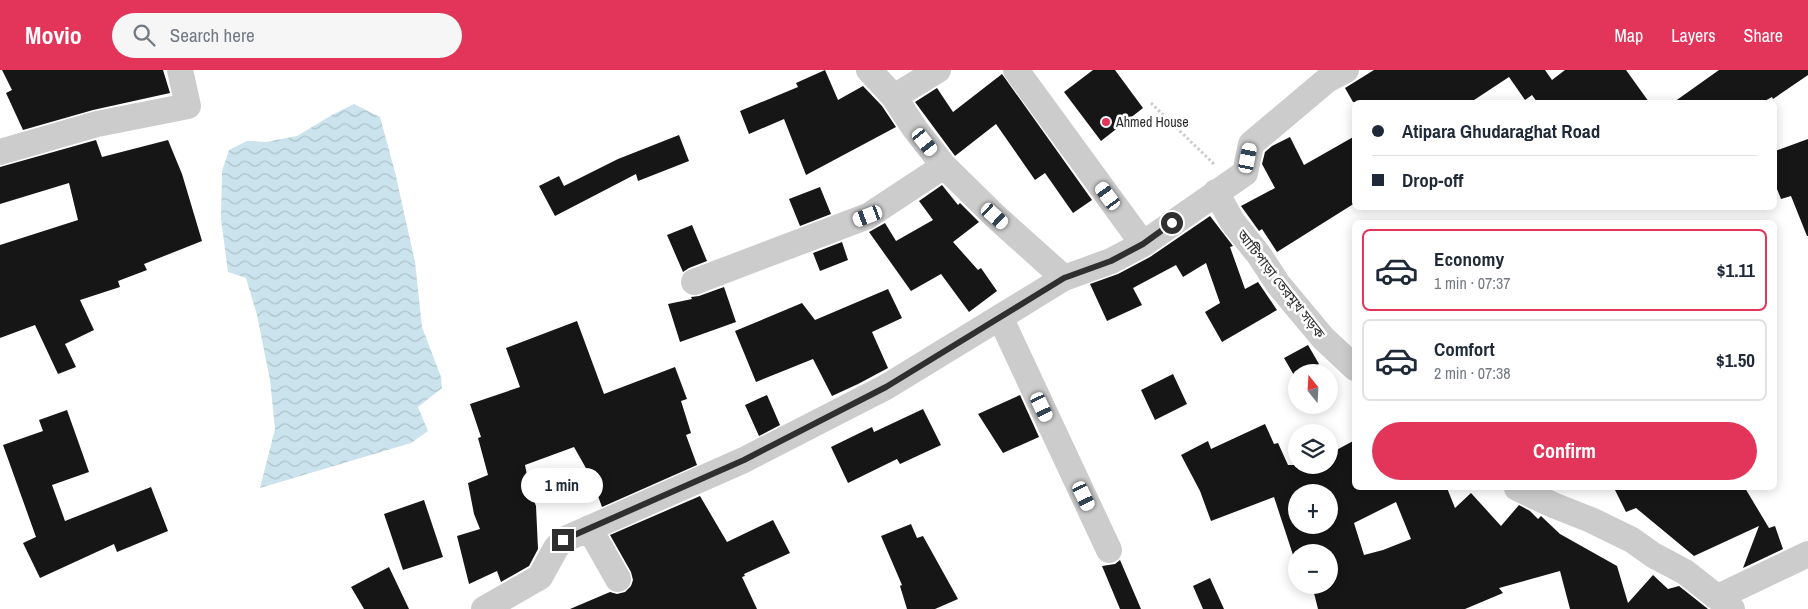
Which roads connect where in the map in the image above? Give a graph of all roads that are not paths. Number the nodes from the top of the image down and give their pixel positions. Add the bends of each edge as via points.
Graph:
1 (180, 70) edge
2 (869, 70) edge
3 (938, 70) edge
4 (1016, 70) edge
5 (1346, 70) edge
6 (894, 97) junction
7 (0, 152) edge
8 (944, 166) junction
9 (1217, 180) junction
10 (1143, 244) junction
11 (1064, 278) junction
12 (694, 282) dead end
13 (1000, 317) junction
14 (1352, 365) edge
15 (1521, 490) edge
16 (589, 528) junction
17 (1109, 550) dead end
18 (1808, 554) edge
19 (618, 579) dead end
20 (1725, 603) edge
21 (484, 609) edge

1 - 7 street via 188,106 97,124
2 - 6 street
3 - 6 street
4 - 10 street
5 - 9 street via 1326,80 1251,144 1245,172
6 - 8 street
8 - 11 street
8 - 12 street via 868,216
9 - 10 street
9 - 14 street, আটিপাড়া তেরমুখ সড়ক via 1232,221 1322,338
10 - 11 street via 1111,261
11 - 13 street
13 - 16 street via 886,387 744,460
13 - 17 street
15 - 20 street via 1632,540 1685,572
16 - 19 street
16 - 21 street via 563,540 540,577
18 - 20 street

